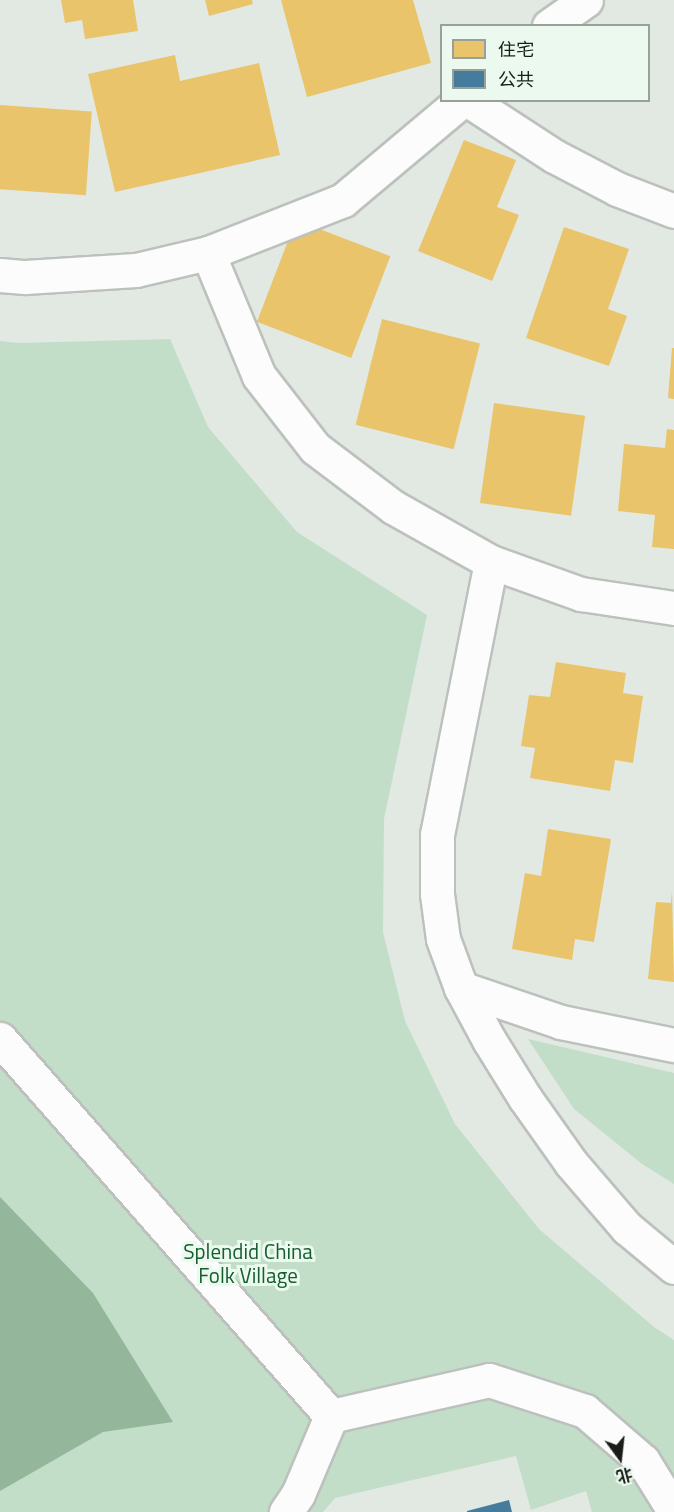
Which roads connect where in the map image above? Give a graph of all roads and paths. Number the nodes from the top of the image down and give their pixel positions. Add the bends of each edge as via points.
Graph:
1 (586, 0) edge
2 (552, 24) edge
3 (460, 102) edge
4 (471, 102) edge
5 (674, 211) edge
6 (208, 254) junction
7 (0, 275) edge
8 (491, 562) junction
9 (674, 608) edge
10 (461, 988) junction
11 (0, 1039) edge
12 (674, 1045) edge
13 (674, 1267) edge
14 (331, 1416) junction
15 (674, 1511) edge
16 (285, 1512) edge

1 - 2 street
3 - 6 street via 343,200
4 - 5 street via 554,156 616,189
6 - 7 street via 136,270
6 - 8 street via 259,376 315,448 393,507
8 - 9 street via 581,594
8 - 10 street via 437,834 437,894 443,939
10 - 12 street via 561,1022
10 - 13 street via 525,1098 571,1163 627,1228
11 - 14 street
14 - 15 street via 489,1380 585,1411 643,1461
14 - 16 street via 298,1494

